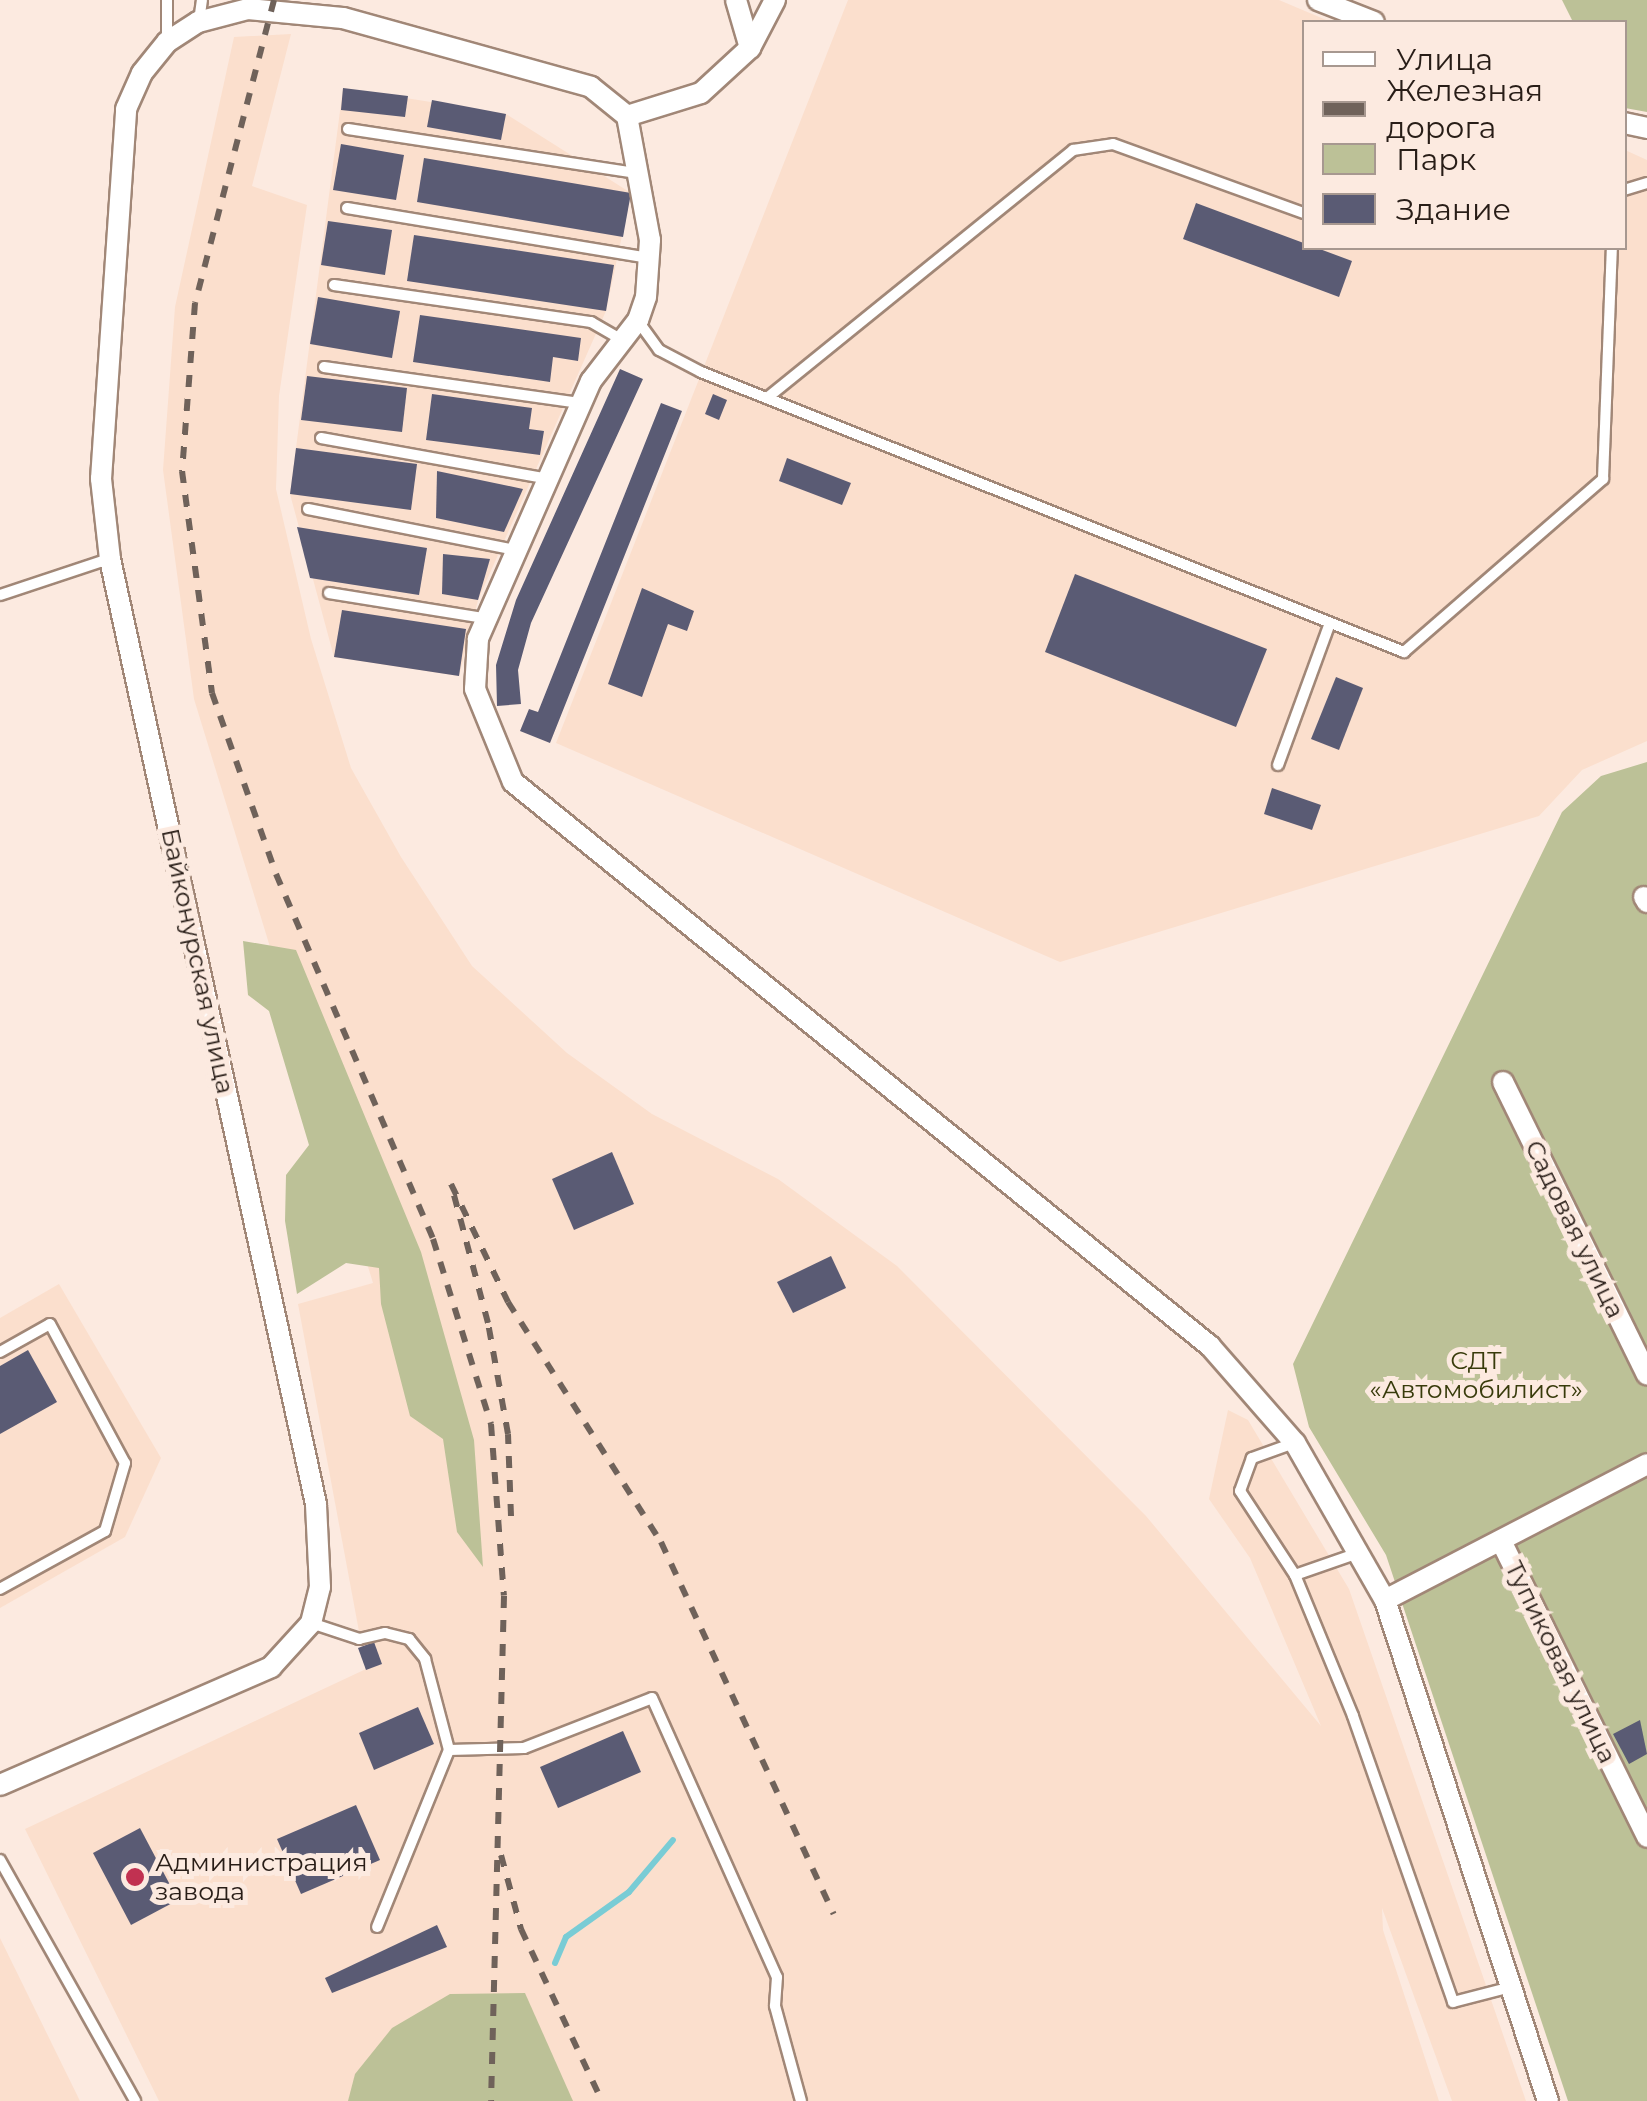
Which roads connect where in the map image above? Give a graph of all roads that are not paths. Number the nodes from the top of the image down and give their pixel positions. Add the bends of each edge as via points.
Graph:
1 (167, 0) edge
2 (202, 0) edge
3 (736, 0) edge
4 (776, 0) edge
5 (1318, 0) edge
6 (1369, 20) edge
7 (198, 22) junction
8 (167, 42) junction
9 (750, 48) junction
10 (627, 116) junction
11 (348, 129) dead end
12 (637, 172) junction
13 (347, 208) dead end
14 (1302, 212) edge
15 (1612, 250) edge
16 (649, 258) junction
17 (334, 284) dead end
18 (638, 320) junction
19 (622, 340) junction
20 (324, 367) dead end
21 (767, 398) junction
22 (581, 403) junction
23 (321, 438) dead end
24 (548, 478) junction
25 (308, 510) dead end
26 (516, 550) junction
27 (110, 559) junction
28 (328, 592) dead end
29 (0, 595) edge
30 (484, 618) junction
31 (1330, 623) junction
32 (1278, 765) dead end
33 (1502, 1082) dead end
34 (0, 1352) edge
35 (1647, 1375) edge
36 (1295, 1443) junction
37 (1647, 1464) edge
38 (1501, 1541) junction
39 (1358, 1553) junction
40 (1295, 1575) junction
41 (0, 1589) edge
42 (1385, 1600) junction
43 (311, 1623) junction
44 (449, 1750) junction
45 (0, 1785) edge
46 (1647, 1837) edge
47 (0, 1860) edge
48 (377, 1927) dead end
49 (1511, 1987) junction
50 (134, 2101) edge
51 (802, 2101) edge
52 (1548, 2101) edge

1 - 8 lane
2 - 7 lane
3 - 9 street
4 - 9 street
5 - 6 street
7 - 8 street, Байконурская улица
7 - 10 street, Байконурская улица via 248,9 343,18 590,86
8 - 27 street, Байконурская улица via 142,73 126,110 101,479
9 - 10 street via 702,93
10 - 12 street
11 - 12 lane
12 - 16 street
13 - 16 lane
14 - 21 lane via 1113,144 1073,150
15 - 31 lane via 1603,479 1404,652
16 - 18 street
17 - 19 lane via 592,322
18 - 19 street
18 - 21 lane via 660,350
19 - 22 street
20 - 22 lane
21 - 31 lane
22 - 24 street
23 - 24 lane
24 - 26 street
25 - 26 lane
26 - 30 street
27 - 29 lane
27 - 43 street, Байконурская улица via 316,1504 320,1587
28 - 30 lane
30 - 36 street via 475,689 513,782 1210,1346
31 - 32 lane
33 - 35 street, Садовая улица
34 - 41 lane via 50,1324 125,1463 105,1531
36 - 39 street
36 - 40 lane via 1252,1458 1240,1491
37 - 38 street
38 - 42 street
38 - 46 street, Тупиковая улица
39 - 40 lane
39 - 42 street
40 - 49 lane via 1353,1716 1452,2002
42 - 49 street
43 - 44 lane via 359,1639 385,1632 409,1639 424,1659
43 - 45 street via 271,1667
44 - 48 lane
44 - 51 lane via 524,1748 652,1698 777,1977 775,2006
47 - 50 lane
49 - 52 street

